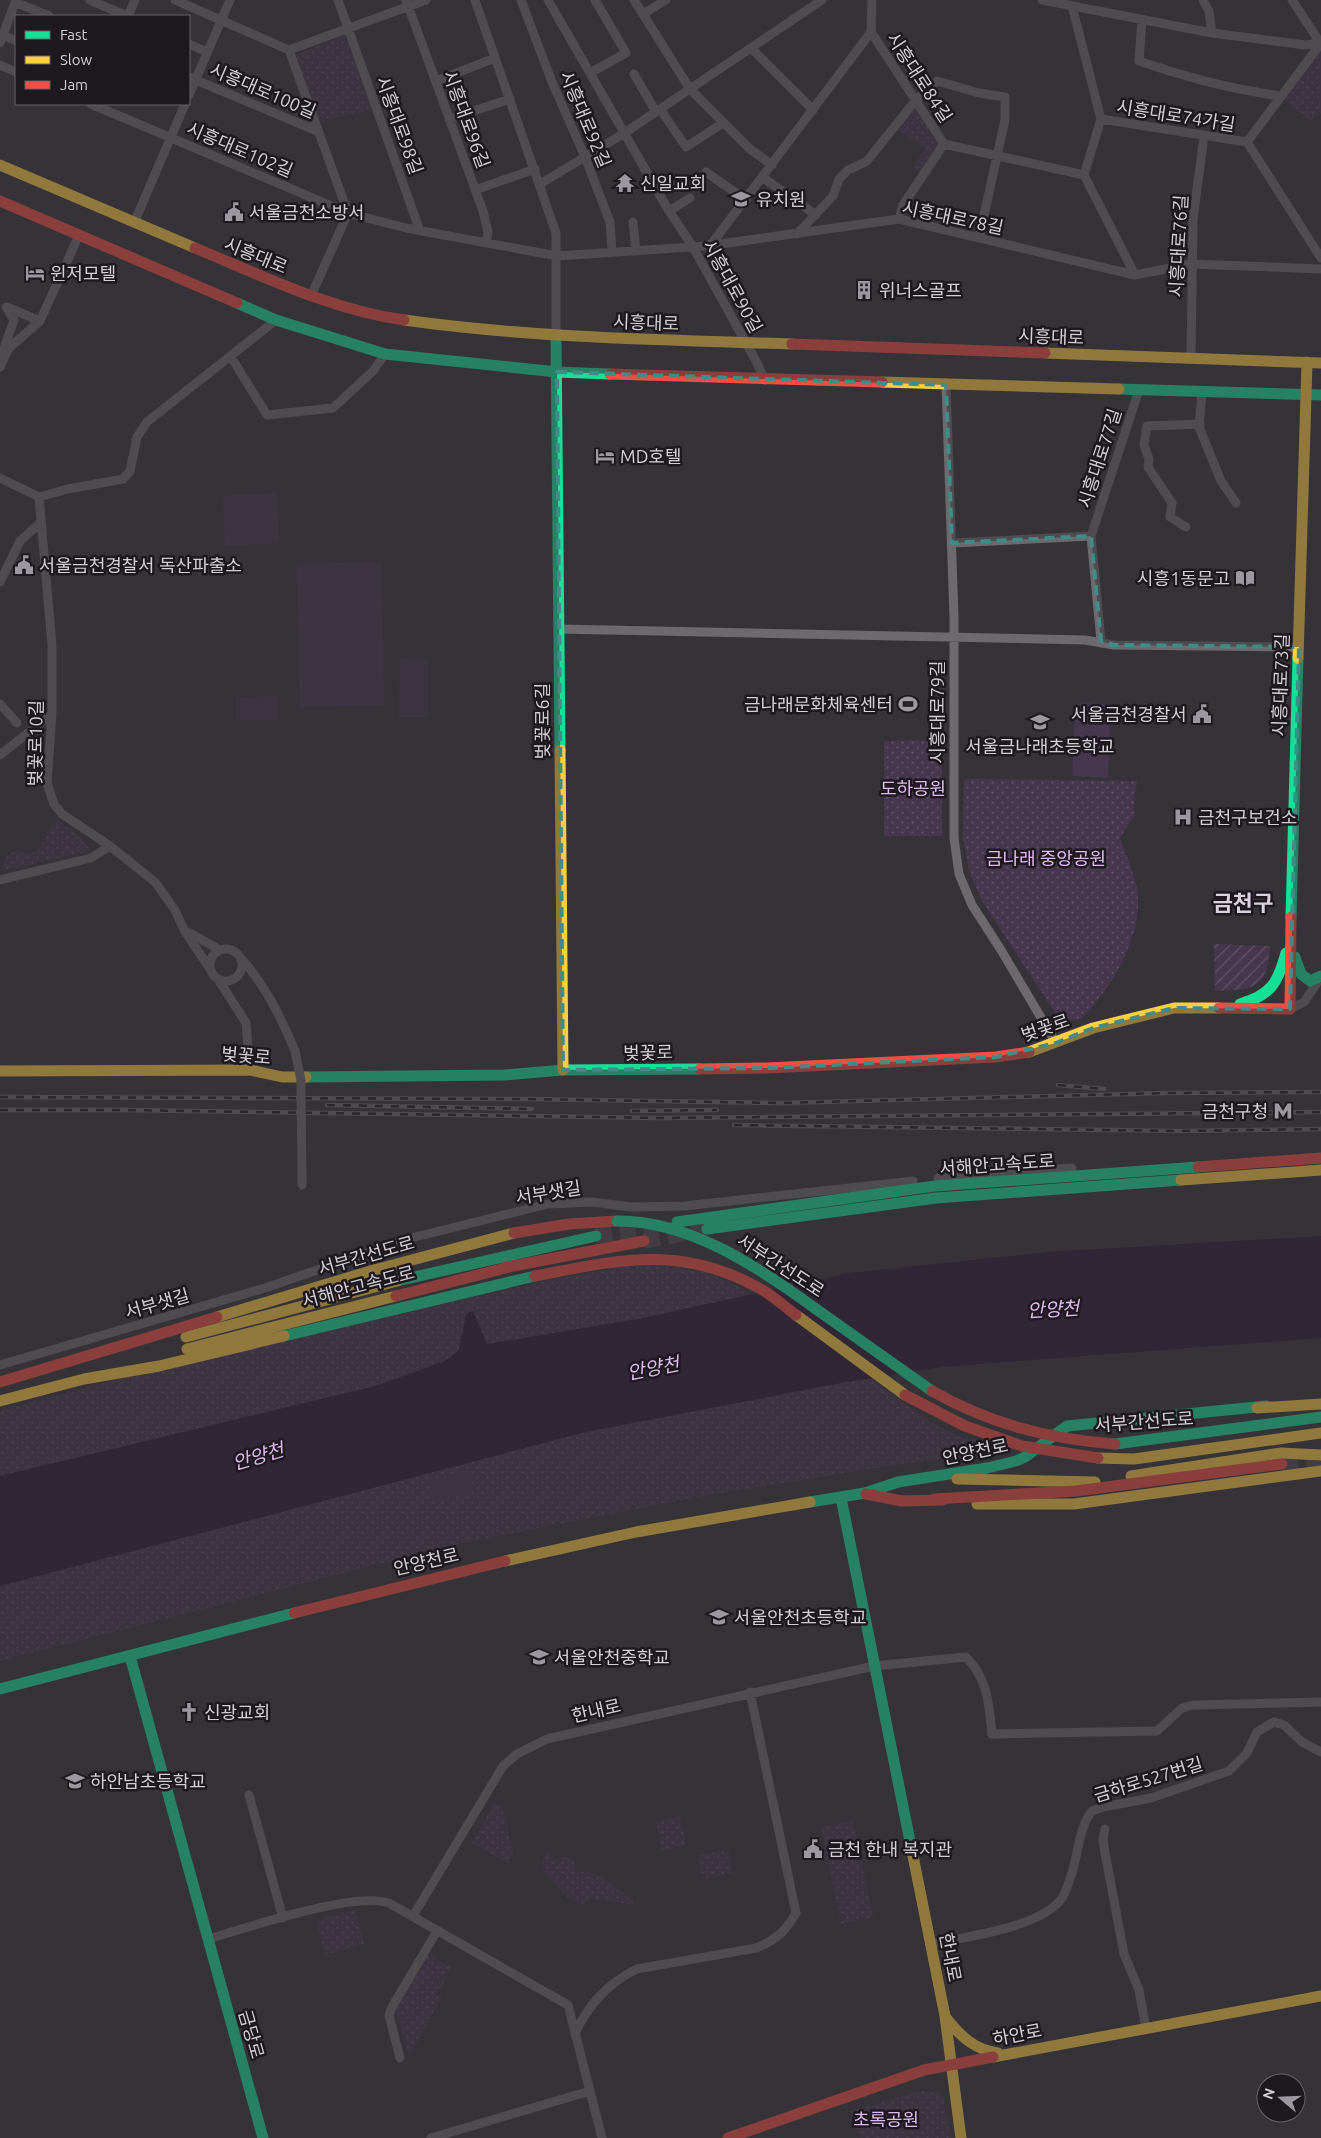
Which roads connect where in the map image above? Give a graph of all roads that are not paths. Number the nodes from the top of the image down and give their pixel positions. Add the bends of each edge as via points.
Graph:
1 (90, 0) edge
2 (135, 0) edge
3 (175, 0) edge
4 (230, 0) edge
5 (338, 0) edge
6 (426, 0) edge
7 (475, 0) edge
8 (521, 0) edge
9 (548, 0) edge
10 (595, 0) edge
11 (634, 0) edge
12 (666, 0) edge
13 (822, 0) edge
14 (872, 0) edge
15 (1042, 0) edge
16 (1202, 0) edge
17 (1292, 0) edge
18 (15, 1) edge
19 (407, 3) edge
20 (1073, 3) edge
21 (643, 14) junction
22 (47, 15) edge
23 (125, 15) edge
24 (128, 15) edge
25 (221, 20) junction
26 (1142, 20) junction
27 (348, 29) junction
28 (871, 32) junction
29 (1212, 33) junction
30 (2, 39) edge
31 (15, 41) edge
32 (1321, 43) edge
33 (190, 44) edge
34 (751, 48) junction
35 (289, 50) junction
36 (207, 52) junction
37 (496, 58) junction
38 (0, 65) edge
39 (15, 72) edge
40 (590, 73) junction
41 (634, 74) dead end
42 (192, 78) edge
43 (436, 81) junction
44 (690, 89) junction
45 (1279, 96) junction
46 (510, 98) junction
47 (915, 101) junction
48 (93, 105) edge
49 (185, 105) edge
50 (658, 110) junction
51 (813, 110) junction
52 (450, 119) junction
53 (1101, 119) junction
54 (723, 123) junction
55 (317, 131) junction
56 (624, 133) junction
57 (1204, 136) junction
58 (170, 138) junction
59 (1246, 142) junction
60 (944, 144) junction
61 (998, 156) junction
62 (585, 157) junction
63 (0, 165) edge
64 (772, 165) junction
65 (535, 169) junction
66 (706, 172) dead end
67 (1084, 176) junction
68 (762, 178) junction
69 (540, 184) junction
70 (475, 190) junction
71 (690, 198) dead end
72 (746, 200) junction
73 (0, 201) edge
74 (670, 211) junction
75 (348, 213) junction
76 (816, 214) junction
77 (899, 219) junction
78 (633, 222) dead end
79 (134, 223) junction
80 (420, 231) junction
81 (797, 234) junction
82 (79, 235) junction
83 (979, 238) junction
84 (486, 243) junction
85 (706, 246) junction
86 (694, 247) junction
87 (636, 251) junction
88 (612, 252) junction
89 (557, 256) junction
90 (1321, 258) edge
91 (1191, 264) junction
92 (1321, 269) edge
93 (1135, 274) junction
94 (311, 296) junction
95 (3, 306) edge
96 (276, 320) junction
97 (40, 321) junction
98 (556, 336) junction
99 (746, 343) junction
100 (385, 354) junction
101 (231, 357) junction
102 (1191, 358) junction
103 (1307, 362) junction
104 (1321, 363) edge
105 (0, 366) edge
106 (557, 372) junction
107 (764, 380) junction
108 (946, 385) junction
109 (1139, 390) junction
110 (1202, 392) junction
111 (1306, 395) junction
112 (1321, 396) edge
113 (1321, 402) edge
114 (1200, 424) junction
115 (0, 478) edge
116 (39, 498) junction
117 (1236, 503) dead end
118 (40, 523) junction
119 (1186, 527) dead end
120 (1091, 536) junction
121 (952, 543) junction
122 (0, 582) edge
123 (559, 629) junction
124 (954, 637) junction
125 (1101, 641) junction
126 (1299, 647) junction
127 (0, 704) edge
128 (52, 714) junction
129 (18, 723) dead end
130 (0, 755) edge
131 (110, 846) junction
132 (0, 880) edge
133 (184, 930) junction
134 (1290, 940) junction
135 (220, 950) junction
136 (240, 957) junction
137 (210, 969) junction
138 (240, 972) junction
139 (257, 976) junction
140 (1321, 977) edge
141 (218, 979) junction
142 (232, 1000) junction
143 (1223, 1008) junction
144 (1290, 1009) junction
145 (1056, 1043) junction
146 (250, 1070) junction
147 (562, 1070) junction
148 (0, 1071) edge
149 (1321, 1158) edge
150 (1120, 1165) dead end
151 (1321, 1170) edge
152 (302, 1185) dead end
153 (677, 1222) dead end
154 (706, 1229) tunnel mouth
155 (596, 1236) tunnel mouth
156 (644, 1241) tunnel mouth
157 (80, 1360) junction
158 (0, 1365) edge
159 (84, 1379) junction
160 (0, 1382) edge
161 (1321, 1397) edge
162 (0, 1402) edge
163 (1321, 1404) edge
164 (1257, 1408) junction
165 (1318, 1418) edge
166 (1317, 1434) edge
167 (1321, 1455) edge
168 (1282, 1464) tunnel mouth
169 (1321, 1471) edge
170 (928, 1478) junction
171 (865, 1494) junction
172 (840, 1498) junction
173 (934, 1499) junction
174 (130, 1656) junction
175 (874, 1666) junction
176 (0, 1689) edge
177 (750, 1692) junction
178 (1321, 1702) edge
179 (1321, 1752) edge
180 (249, 1794) dead end
181 (1105, 1829) dead end
182 (413, 1916) junction
183 (283, 1918) junction
184 (437, 1931) junction
185 (208, 1939) junction
186 (930, 1944) junction
187 (1321, 1996) edge
188 (945, 2016) junction
189 (1146, 2029) junction
190 (575, 2034) junction
191 (1010, 2053) junction
192 (400, 2058) dead end
193 (953, 2064) junction
194 (590, 2092) junction
195 (263, 2138) edge
196 (431, 2138) edge
197 (602, 2138) edge
198 (728, 2138) edge
199 (961, 2138) edge

1 - 23 street
2 - 24 street
3 - 25 street
4 - 25 street
5 - 27 street, 시흥대로98길
6 - 19 street
7 - 37 street
8 - 62 street, 시흥대로92길
9 - 40 street, 시흥대로90길
10 - 40 street via 626,53
11 - 21 street
12 - 21 street
13 - 34 street
14 - 28 street, 시흥대로84길
15 - 20 street
16 - 29 street via 1209,11
17 - 32 street
18 - 22 street
18 - 30 street
19 - 27 street
19 - 43 street, 시흥대로96길
20 - 26 street
20 - 53 street
21 - 44 street
25 - 35 street
25 - 36 street
26 - 29 street
26 - 45 street via 1139,61 1250,92
27 - 35 street
27 - 80 street, 시흥대로98길
28 - 47 street, 시흥대로84길
28 - 51 street
29 - 32 street via 1305,46
30 - 31 street
32 - 45 street
33 - 36 street
34 - 44 street
34 - 51 street
35 - 55 street, 시흥대로100길
36 - 42 street
37 - 43 street
37 - 46 street
38 - 39 street
40 - 56 street, 시흥대로90길
41 - 50 street
42 - 55 street, 시흥대로100길
43 - 52 street, 시흥대로96길
44 - 50 street
44 - 54 street
45 - 59 street
46 - 52 street
46 - 65 street
47 - 60 street, 시흥대로84길
47 - 61 street via 937,81 1005,97 1005,120
47 - 76 street via 867,162 848,170 839,179 832,196
48 - 58 street, 시흥대로102길
49 - 58 street
50 - 54 street via 686,147
50 - 56 street
51 - 64 street
52 - 70 street, 시흥대로96길
53 - 57 street, 시흥대로74가길
53 - 67 street
54 - 64 street
55 - 75 street, 시흥대로100길
56 - 62 street
56 - 74 street, 시흥대로90길
57 - 59 street, 시흥대로74가길
57 - 91 street, 시흥대로76길
58 - 75 street, 시흥대로102길
58 - 79 street
59 - 90 street
60 - 61 street
60 - 77 street, 시흥대로84길 via 903,205
61 - 67 street
61 - 83 street
62 - 69 street
62 - 88 street, 시흥대로92길 via 610,222
63 - 79 main road, 시흥대로
64 - 68 street
65 - 69 street
65 - 70 street
66 - 72 street
67 - 93 street
68 - 72 street
68 - 76 street
69 - 89 street via 556,233
70 - 84 street, 시흥대로96길 via 488,232
71 - 74 street
72 - 85 street via 713,242
73 - 82 main road
74 - 86 street, 시흥대로90길
75 - 80 street
75 - 94 street
76 - 81 street
77 - 81 street, 시흥대로78길
77 - 83 street, 시흥대로78길
78 - 87 street
79 - 94 main road, 시흥대로
80 - 84 street
81 - 85 street, 시흥대로78길
82 - 96 main road
82 - 97 street
83 - 93 street, 시흥대로78길
84 - 89 street
85 - 86 street
86 - 87 street
86 - 99 street, 시흥대로90길
87 - 88 street
88 - 89 street
89 - 98 street
91 - 92 street, 시흥대로78길
91 - 93 street, 시흥대로78길
91 - 102 street, 시흥대로76길
94 - 98 main road, 시흥대로 via 397,321
95 - 97 street
95 - 105 street via 14,320
96 - 100 main road
96 - 101 street
97 - 105 street via 9,348
98 - 99 main road, 시흥대로
98 - 106 main road, 벚꽃로6길
99 - 102 main road, 시흥대로
99 - 107 street, 시흥대로90길
100 - 101 street via 373,371 333,408 267,414
100 - 106 main road
101 - 116 street via 147,422 137,437 130,471 123,479 68,488
102 - 103 main road, 시흥대로
103 - 104 main road, 시흥대로
103 - 111 main road, 시흥대로73길
106 - 107 main road
106 - 123 main road, 벚꽃로6길
107 - 108 main road
108 - 109 main road
108 - 121 street, 시흥대로79길
109 - 110 main road
109 - 120 street, 시흥대로77길
110 - 111 main road
110 - 114 street
111 - 112 main road
111 - 113 street
111 - 126 main road, 시흥대로73길
114 - 117 street via 1221,481
114 - 119 street via 1147,426 1144,445 1148,467 1172,503 1170,517
115 - 116 street
116 - 118 street, 벚꽃로10길
118 - 122 street via 20,541
118 - 128 street, 벚꽃로10길 via 52,645
120 - 121 street, 시흥대로77길
120 - 125 street, 시흥대로77길
121 - 124 street, 시흥대로79길
123 - 124 street
123 - 147 main road, 벚꽃로6길
124 - 125 street
124 - 145 street, 시흥대로79길 via 954,838 959,874 972,906
125 - 126 street via 1114,645
126 - 134 main road, 시흥대로73길
127 - 129 street
128 - 130 street
128 - 131 street, 벚꽃로10길 via 49,793 62,814
131 - 132 street via 92,858
131 - 133 street, 벚꽃로10길 via 155,882 175,910
133 - 135 street
133 - 137 street, 벚꽃로10길
134 - 140 main road via 1300,975 1310,981
134 - 143 main road via 1272,989 1252,1002
134 - 144 main road, 시흥대로73길
135 - 136 street via 232,950
135 - 137 street via 211,958
136 - 138 street
136 - 139 street
137 - 141 street, 벚꽃로10길
138 - 139 street
138 - 141 street via 229,980
138 - 142 street via 233,983
139 - 152 street, bridge via 284,1023 295,1051 301,1080
140 - 144 street via 1304,1002
141 - 142 street, 벚꽃로10길
142 - 146 street, 벚꽃로10길 via 246,1023
143 - 144 main road, 벚꽃로
143 - 145 main road, 벚꽃로 via 1154,1011 1093,1028
145 - 147 main road, 벚꽃로 via 1030,1052 996,1057 767,1068
146 - 147 main road, 벚꽃로 via 282,1077 505,1075
146 - 148 main road, 벚꽃로
149 - 153 main road, 서해안고속도로 via 935,1186
150 - 158 street, 서부샛길 via 964,1175 685,1206 638,1207 593,1202 548,1204 407,1239 266,1288
151 - 154 main road, 서해안고속도로 via 936,1198
155 - 157 main road, 서해안고속도로 via 405,1279 156,1345
156 - 159 main road, 서해안고속도로 via 513,1266 404,1292
157 - 160 main road, 서부간선도로
157 - 165 main road, 서부간선도로, bridge via 393,1264 532,1229 562,1224 631,1221 666,1228 748,1260 932,1391 987,1420 1056,1439 1115,1444
159 - 162 main road, 서부간선도로
159 - 166 main road, 서부간선도로, bridge via 159,1366 578,1268 637,1258 680,1260 710,1266 759,1288 905,1395 965,1426 1022,1446 1098,1458 1134,1458
161 - 164 main road, 안양천로
163 - 164 main road
164 - 170 main road, 안양천로 via 1067,1426 1016,1461
167 - 170 main road via 1281,1453 1094,1482
168 - 173 main road via 1076,1491
169 - 173 main road, 안양천로 via 1074,1504 965,1504
170 - 171 main road, 안양천로 via 898,1482
171 - 172 main road, 안양천로
171 - 173 main road, 안양천로 via 902,1500
172 - 174 main road, 안양천로 via 638,1532 497,1563 328,1602
172 - 175 main road, 한내로
174 - 176 main road, 안양천로
174 - 185 main road, 금당로
175 - 177 street, 한내로
175 - 178 street via 966,1657 976,1667 988,1693 992,1734 1157,1731 1182,1708 1194,1705
175 - 186 main road, 한내로
177 - 182 street, 한내로 via 547,1739 517,1754 503,1766
177 - 190 street via 796,1913 788,1929 772,1942 756,1948 637,1969 624,1975 589,2008
179 - 186 street, 금하로527번길 via 1302,1742 1284,1725 1274,1722 1264,1726 1257,1732 1247,1753 1229,1771 1151,1798 1092,1812 1083,1830 1068,1885 1061,1899 1044,1912 1010,1928
180 - 183 street
181 - 189 street via 1105,1853 1124,1954 1139,1990
182 - 183 street via 389,1903 373,1899 346,1902
182 - 184 street
183 - 185 street
184 - 190 street via 568,2005
184 - 192 street via 392,2007 390,2015
185 - 195 main road, 금당로
186 - 188 main road, 한내로
187 - 189 main road, 하안로
188 - 191 main road via 978,2048 987,2052
188 - 193 main road, 한내로
189 - 191 main road, 하안로
190 - 194 street
191 - 193 main road, 하안로
193 - 198 main road, 하안로 via 924,2070
193 - 199 main road, 한내로
194 - 196 street
194 - 197 street

